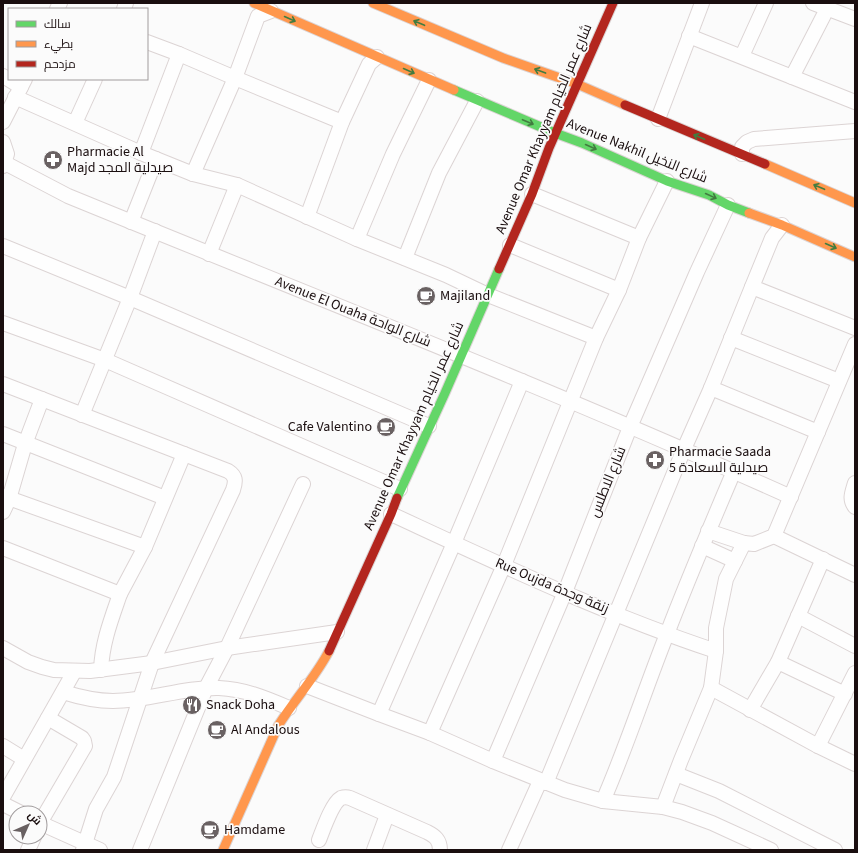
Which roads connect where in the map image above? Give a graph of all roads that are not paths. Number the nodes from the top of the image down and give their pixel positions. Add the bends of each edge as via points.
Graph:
1 (254, 3) edge
2 (373, 3) edge
3 (613, 3) edge
4 (702, 3) edge
5 (766, 3) edge
6 (813, 3) edge
7 (827, 9) junction
8 (271, 11) junction
9 (855, 20) edge
10 (689, 36) junction
11 (148, 42) edge
12 (179, 54) junction
13 (742, 56) junction
14 (377, 57) junction
15 (792, 77) junction
16 (235, 78) junction
17 (9, 80) edge
18 (95, 80) edge
19 (429, 80) junction
20 (577, 84) junction
21 (20, 88) edge
22 (477, 100) junction
23 (855, 102) edge
24 (658, 119) junction
25 (3, 122) edge
26 (342, 122) junction
27 (75, 123) junction
28 (855, 131) edge
29 (555, 134) junction
30 (3, 142) edge
31 (141, 153) junction
32 (742, 154) junction
33 (156, 159) junction
34 (4, 164) edge
35 (193, 174) junction
36 (667, 181) junction
37 (237, 185) junction
38 (532, 194) junction
39 (855, 203) edge
40 (728, 205) junction
41 (307, 217) junction
42 (131, 222) junction
43 (782, 225) junction
44 (155, 231) junction
45 (639, 238) junction
46 (356, 239) junction
47 (510, 245) junction
48 (3, 246) edge
49 (209, 254) junction
50 (855, 257) edge
51 (405, 258) junction
52 (752, 287) junction
53 (619, 290) junction
54 (488, 295) junction
55 (130, 298) junction
56 (3, 323) edge
57 (855, 328) edge
58 (596, 338) junction
59 (731, 338) junction
60 (855, 344) edge
61 (460, 356) junction
62 (106, 360) junction
63 (522, 381) junction
64 (839, 381) junction
65 (3, 384) edge
66 (711, 388) junction
67 (42, 399) junction
68 (571, 402) junction
69 (82, 415) junction
70 (429, 426) junction
71 (630, 427) junction
72 (818, 432) junction
73 (3, 434) edge
74 (25, 444) junction
75 (684, 449) junction
76 (184, 454) junction
77 (734, 471) junction
78 (855, 483) edge
79 (303, 484) dead end
80 (400, 489) junction
81 (791, 497) junction
82 (6, 498) edge
83 (165, 498) junction
84 (855, 507) edge
85 (3, 512) edge
86 (391, 514) junction
87 (708, 531) junction
88 (774, 536) junction
89 (454, 543) junction
90 (744, 543) junction
91 (702, 546) junction
92 (3, 548) edge
93 (145, 548) junction
94 (823, 558) junction
95 (735, 560) junction
96 (504, 565) junction
97 (855, 575) edge
98 (565, 592) junction
99 (120, 594) junction
100 (617, 614) junction
101 (798, 616) junction
102 (337, 632) junction
103 (666, 635) junction
104 (855, 646) edge
105 (3, 648) edge
106 (227, 648) junction
107 (716, 651) junction
108 (778, 662) junction
109 (152, 663) junction
110 (102, 670) junction
111 (74, 672) junction
112 (855, 673) edge
113 (307, 686) junction
114 (206, 688) junction
115 (711, 688) junction
116 (62, 692) junction
117 (845, 694) junction
118 (140, 698) junction
119 (289, 708) junction
120 (750, 710) junction
121 (379, 714) junction
122 (48, 718) junction
123 (430, 733) junction
124 (3, 746) edge
125 (818, 746) junction
126 (24, 759) junction
127 (493, 761) junction
128 (855, 764) edge
129 (676, 774) junction
130 (543, 782) junction
131 (3, 797) edge
132 (603, 801) junction
133 (663, 807) junction
134 (48, 809) edge
135 (388, 815) junction
136 (48, 827) edge
137 (319, 840) dead end
138 (84, 847) edge
139 (100, 850) edge
140 (140, 850) edge
141 (222, 850) edge
142 (374, 850) edge
143 (440, 850) edge
144 (509, 850) edge
145 (771, 850) edge
146 (835, 850) edge

1 - 8 street, Avenue Nakhil شارع النخيل
20 -> 2 street via 503,58
3 - 20 street, Avenue Omar Khayyam شارع عمر الخيام
4 - 10 street
5 - 13 street
6 - 7 street
7 - 9 street
7 - 15 street
8 -> 14 street, Avenue Nakhil شارع النخيل
8 - 16 street via 258,16
10 - 13 street
10 - 24 street
11 - 12 street
12 - 16 street
12 - 31 street
13 - 15 street
14 -> 19 street, Avenue Nakhil شارع النخيل
14 - 26 street via 369,64
15 - 23 street
16 - 26 street
16 - 35 street
17 - 21 street
18 - 27 street
19 - 22 street, Avenue Nakhil شارع النخيل
19 - 46 street
20 - 24 street
20 - 29 street, Avenue Omar Khayyam شارع عمر الخيام
21 - 25 street
21 - 27 street
22 -> 29 street, Avenue Nakhil شارع النخيل
22 - 51 street via 439,173
32 -> 24 street
26 - 41 street
27 - 31 street
28 - 32 street via 754,139 742,147
29 -> 36 street, Avenue Nakhil شارع النخيل via 582,143
29 - 38 street, Avenue Omar Khayyam شارع عمر الخيام
30 - 34 street via 7,154
31 - 33 street
39 -> 32 street
33 - 35 street
33 - 42 street
34 - 42 street, Avenue El Ouaha شارع الواحة via 68,196
35 - 37 street
36 -> 40 street, Avenue Nakhil شارع النخيل via 709,195
36 - 45 street
37 - 41 street
37 - 49 street
38 - 45 street
38 - 47 street, Avenue Omar Khayyam شارع عمر الخيام
40 - 43 street, Avenue Nakhil شارع النخيل
40 - 71 street, شارع الاطلس
41 - 46 street
42 - 44 street, Avenue El Ouaha شارع الواحة
43 -> 50 street, Avenue Nakhil شارع النخيل
43 - 52 street via 772,238
44 - 49 street, Avenue El Ouaha شارع الواحة
44 - 55 street
45 - 53 street
46 - 51 street
47 - 53 street
47 - 54 street, Avenue Omar Khayyam شارع عمر الخيام
48 - 55 street
49 - 61 street, Avenue El Ouaha شارع الواحة
51 - 54 street
52 - 57 street
52 - 59 street
53 - 58 street
54 - 58 street
54 - 61 street, Avenue Omar Khayyam شارع عمر الخيام
55 - 62 street
55 - 70 street
56 - 62 street
58 - 68 street
59 - 64 street
59 - 66 street
60 - 64 street
61 - 63 street, Avenue El Ouaha شارع الواحة
61 - 70 street, Avenue Omar Khayyam شارع عمر الخيام
62 - 69 street
62 - 80 street
63 - 68 street, Avenue El Ouaha شارع الواحة
63 - 89 street
64 - 72 street
65 - 67 street
66 - 72 street
66 - 75 street
67 - 69 street
67 - 74 street
68 - 71 street, Avenue El Ouaha شارع الواحة
68 - 96 street
69 - 76 street
70 - 80 street, Avenue Omar Khayyam شارع عمر الخيام
71 - 75 street, Avenue El Ouaha شارع الواحة
71 - 98 street, شارع الاطلس
72 - 81 street
73 - 74 street
74 - 82 street
74 - 83 street
75 - 77 street, Avenue El Ouaha شارع الواحة
75 - 100 street
76 - 83 street
76 - 109 street via 228,471 236,482
77 - 81 street, Avenue El Ouaha شارع الواحة
77 - 87 street
78 - 84 street via 851,500
79 - 106 street
80 - 86 street, Avenue Omar Khayyam شارع عمر الخيام
81 - 88 street
82 - 85 street
82 - 93 street
83 - 93 street
86 - 89 street, Rue Oujda زنقة وجدة
86 - 102 street, Avenue Omar Khayyam شارع عمر الخيام
87 - 90 street
87 - 91 street
88 - 90 street via 754,544
88 - 94 street
89 - 96 street, Rue Oujda زنقة وجدة
89 - 121 street
90 - 95 street
91 - 95 street
91 - 103 street
92 - 99 street
93 - 99 street
94 - 97 street
94 - 101 street
95 - 107 street via 726,579 716,628
96 - 98 street, Rue Oujda زنقة وجدة
96 - 123 street
98 - 100 street, Rue Oujda زنقة وجدة
98 - 127 street, شارع الاطلس
99 - 110 street via 106,636
100 - 103 street, Rue Oujda زنقة وجدة
100 - 130 street
101 - 104 street
101 - 108 street
102 - 106 street
102 - 113 street, Avenue Omar Khayyam شارع عمر الخيام via 322,664
103 - 107 street, Rue Oujda زنقة وجدة
103 - 132 street
105 - 111 street via 42,667
106 - 109 street
106 - 114 street
107 - 115 street
108 - 117 street
108 - 120 street
109 - 110 street
109 - 118 street
110 - 111 street
111 - 116 street
112 - 117 street
113 - 119 street, Avenue Omar Khayyam شارع عمر الخيام
113 - 121 street
114 - 118 street
114 - 119 street via 234,689 264,697
114 - 140 street
115 - 120 street
115 - 129 street
116 - 118 street via 99,700
116 - 122 street
117 - 125 street
118 - 138 street via 114,777 96,809
119 - 141 street, Avenue Omar Khayyam شارع عمر الخيام via 278,726
120 - 125 street
121 - 123 street
122 - 126 street
122 - 134 street via 82,738 85,746
123 - 127 street
124 - 126 street
125 - 128 street
126 - 131 street
127 - 130 street
129 - 133 street
129 - 146 street via 718,791
130 - 132 street
130 - 144 street
132 - 133 street
133 - 145 street via 712,823
135 - 137 street via 350,798 341,798 333,808
135 - 142 street
135 - 143 street via 433,835 438,839
136 - 138 street
138 - 139 street

